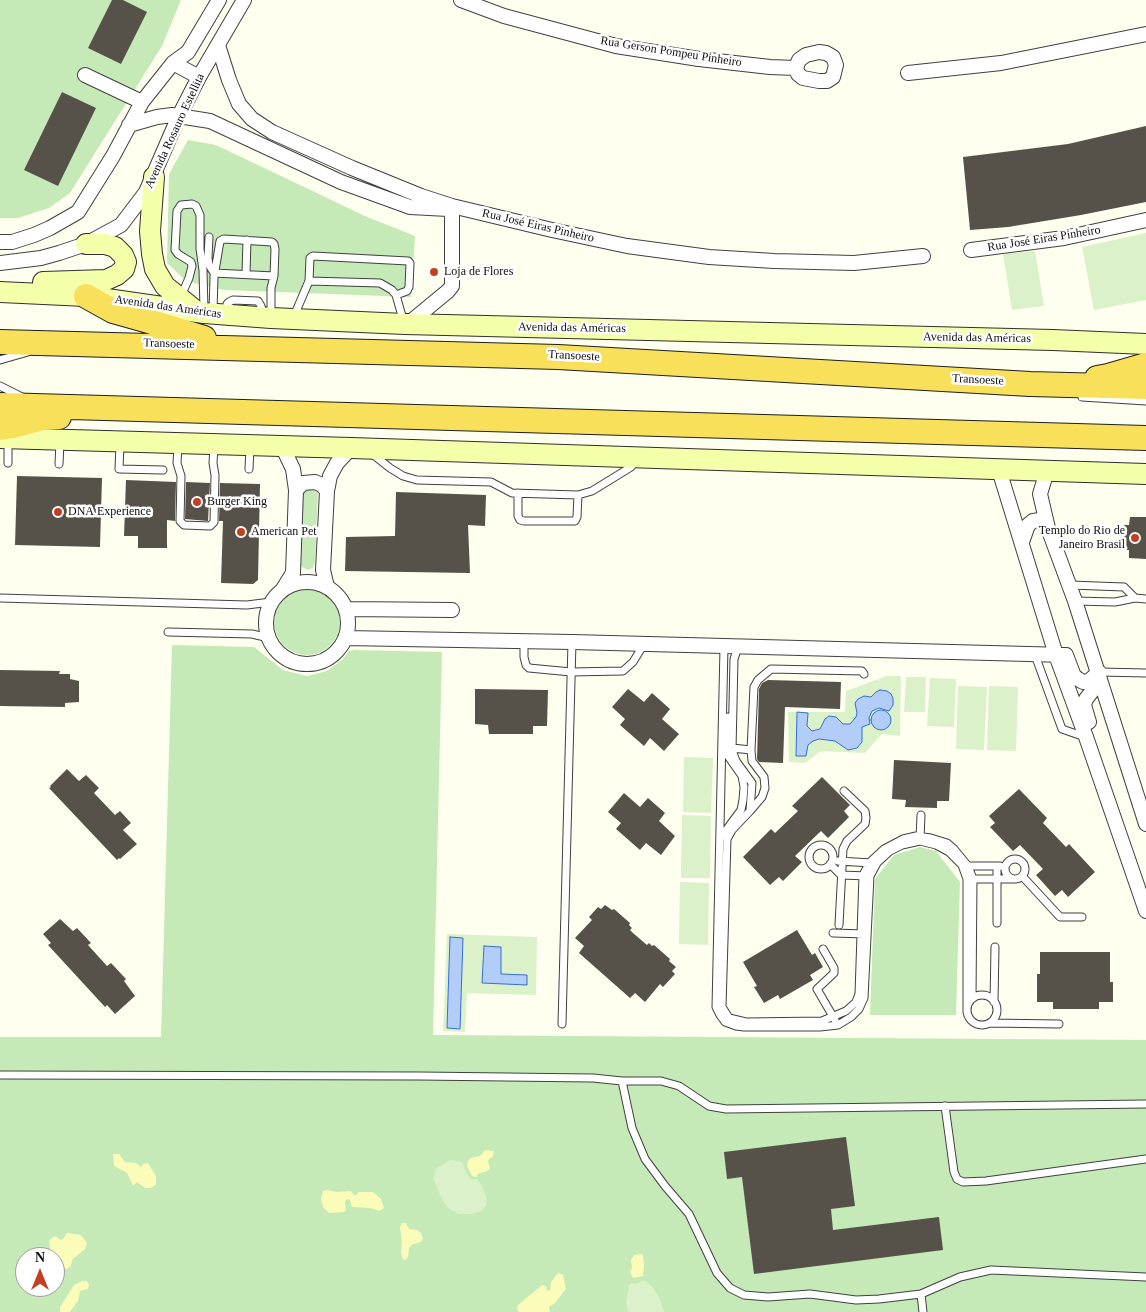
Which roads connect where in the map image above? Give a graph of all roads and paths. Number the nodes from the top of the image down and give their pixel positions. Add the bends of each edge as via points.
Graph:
1 (244, 0) edge
2 (462, 0) edge
3 (217, 1) edge
4 (1146, 34) edge
5 (218, 45) junction
6 (173, 63) junction
7 (796, 68) dead end
8 (908, 72) dead end
9 (85, 75) dead end
10 (198, 77) junction
11 (142, 102) junction
12 (179, 116) junction
13 (129, 125) junction
14 (154, 177) junction
15 (452, 208) junction
16 (1146, 220) edge
17 (209, 237) dead end
18 (247, 240) junction
19 (0, 242) edge
20 (86, 244) junction
21 (971, 250) dead end
22 (923, 256) dead end
23 (0, 263) edge
24 (214, 273) junction
25 (246, 274) junction
26 (274, 276) junction
27 (308, 281) junction
28 (4, 292) edge
29 (396, 295) junction
30 (86, 296) junction
31 (179, 299) junction
32 (210, 314) junction
33 (267, 318) junction
34 (292, 319) junction
35 (406, 324) junction
36 (1146, 332) edge
37 (1053, 340) junction
38 (0, 342) edge
39 (1146, 344) edge
40 (272, 348) junction
41 (0, 351) edge
42 (31, 351) junction
43 (41, 351) dead end
44 (0, 360) edge
45 (1146, 365) edge
46 (1030, 384) junction
47 (0, 386) edge
48 (1146, 387) edge
49 (1070, 396) dead end
50 (0, 397) edge
51 (24, 398) junction
52 (44, 398) dead end
53 (1146, 401) edge
54 (0, 404) edge
55 (86, 406) junction
56 (3, 434) edge
57 (1146, 438) edge
58 (60, 440) junction
59 (120, 441) junction
60 (178, 443) junction
61 (214, 444) junction
62 (250, 445) junction
63 (282, 446) junction
64 (358, 448) junction
65 (638, 458) junction
66 (8, 463) dead end
67 (59, 464) dead end
68 (250, 469) dead end
69 (163, 470) dead end
70 (999, 470) junction
71 (1047, 471) junction
72 (1146, 474) edge
73 (296, 490) junction
74 (328, 491) junction
75 (518, 493) junction
76 (578, 495) junction
77 (1048, 528) junction
78 (1022, 542) junction
79 (1070, 585) junction
80 (327, 587) junction
81 (282, 589) junction
82 (0, 598) edge
83 (1135, 598) junction
84 (1146, 599) edge
85 (1075, 601) junction
86 (271, 602) junction
87 (346, 609) junction
88 (452, 610) dead end
89 (168, 632) dead end
90 (269, 638) junction
91 (345, 638) junction
92 (524, 642) junction
93 (572, 642) junction
94 (644, 644) junction
95 (731, 647) junction
96 (1035, 655) junction
97 (1056, 655) junction
98 (571, 672) junction
99 (1099, 672) junction
100 (1146, 673) edge
101 (864, 674) dead end
102 (1086, 737) junction
103 (732, 748) junction
104 (751, 750) junction
105 (844, 791) dead end
106 (750, 811) junction
107 (920, 815) dead end
108 (1146, 824) edge
109 (720, 837) junction
110 (920, 838) junction
111 (842, 862) junction
112 (874, 863) junction
113 (965, 866) junction
114 (997, 866) junction
115 (1005, 866) junction
116 (840, 875) junction
117 (867, 875) junction
118 (1022, 877) junction
119 (970, 879) junction
120 (1013, 879) junction
121 (997, 880) junction
122 (1146, 911) edge
123 (1082, 918) dead end
124 (997, 923) dead end
125 (839, 925) dead end
126 (833, 934) dead end
127 (864, 934) junction
128 (995, 947) dead end
129 (824, 949) dead end
130 (972, 999) junction
131 (994, 1002) junction
132 (967, 1012) junction
133 (833, 1016) junction
134 (990, 1023) junction
135 (562, 1024) dead end
136 (1059, 1024) dead end
137 (838, 1025) junction
138 (0, 1075) edge
139 (622, 1081) junction
140 (1146, 1104) edge
141 (944, 1106) junction
142 (1145, 1160) edge
143 (1146, 1277) edge
144 (921, 1294) junction
145 (923, 1312) edge

1 - 5 street, Avenida Rosauro Estellita
2 - 7 street, Rua Gerson Pompeu Pinheiro via 504,16 616,46 699,59
3 - 6 street via 188,52
4 - 8 street via 1001,63
5 - 10 street, Avenida Rosauro Estellita
5 - 15 street, Rua José Eiras Pinheiro via 239,104 252,119 272,132 352,168
6 - 10 street
6 - 11 street
9 - 11 street
10 - 12 street, Avenida Rosauro Estellita
11 - 13 street
12 - 13 street via 157,117
12 - 14 street, Avenida Rosauro Estellita
12 - 15 street via 210,121 341,182 410,207
13 - 19 street via 78,212 42,232 12,242
14 - 20 street, Avenida Rosauro Estellita via 121,225
14 - 31 main road via 150,231 152,254 159,278
15 - 22 street, Rua José Eiras Pinheiro via 617,244 709,257 854,263
15 - 35 street via 452,286
16 - 21 street, Rua José Eiras Pinheiro via 1064,238
17 - 24 lane via 208,258
18 - 24 lane via 220,241
18 - 25 lane
18 - 26 lane via 274,244
20 - 23 street, Avenida Rosauro Estellita via 41,258
20 - 28 main road via 114,247 123,255 124,269 106,280 40,282
24 - 25 lane
24 - 32 lane
25 - 26 lane
26 - 33 lane
27 - 29 lane via 380,283
27 - 29 lane via 310,258 313,256 408,261 409,287
27 - 34 lane
28 - 30 main road, Avenida das Américas
29 - 35 lane
30 - 32 main road, Avenida das Américas
30 - 40 highway via 113,312 194,336 243,341
31 - 32 main road
31 - 32 lane via 192,266 176,250 177,211 181,205 192,204 200,215 200,249
32 - 33 main road, Avenida das Américas
33 - 34 main road, Avenida das Américas
34 - 35 main road, Avenida das Américas
35 - 37 main road, Avenida das Américas
36 - 37 main road
37 - 39 main road, Avenida das Américas
38 - 40 highway
40 - 46 highway via 558,357
41 - 42 lane
42 - 43 lane
42 - 44 lane
45 - 46 highway via 1101,377 1058,377
46 - 48 highway
47 - 51 lane
49 - 53 lane
50 - 51 lane
51 - 52 lane
54 - 55 highway
55 - 56 highway via 70,416 43,418 13,426
55 - 57 highway
56 - 58 main road
56 - 66 lane
58 - 59 main road
58 - 67 lane
59 - 60 main road
59 - 69 lane via 119,469
60 - 61 main road
60 - 61 lane via 177,463 182,476 180,521 184,526 210,526 214,522
61 - 62 main road
62 - 63 main road
62 - 68 lane
63 - 64 main road
63 - 73 street via 293,469
64 - 65 main road
64 - 74 street via 337,463 330,476
64 - 75 lane via 403,476 417,480 491,482
65 - 70 main road
65 - 76 lane via 623,472 592,491
70 - 71 main road
70 - 78 street
71 - 72 main road
71 - 77 street via 1040,494
73 - 74 street via 304,483 314,482
73 - 81 street via 293,573
74 - 80 street via 323,570
75 - 76 lane
75 - 76 lane via 518,516 524,521 575,521
77 - 78 street via 1040,520 1033,521 1028,525
77 - 79 street
78 - 97 street
79 - 83 lane via 1124,587
79 - 85 street
80 - 81 street via 316,582 304,582
80 - 87 street
81 - 86 street
82 - 86 lane via 247,606
83 - 84 lane
83 - 85 lane via 1115,602
85 - 99 street
86 - 90 street via 266,615
87 - 88 street
87 - 91 street via 348,629
89 - 90 lane via 252,634
90 - 91 street via 278,652 302,664 328,658
91 - 92 street
92 - 93 street
92 - 98 lane via 524,658 529,668
93 - 94 street
93 - 98 lane
94 - 95 street
94 - 98 lane via 624,671
95 - 96 street
95 - 103 lane via 734,659
95 - 109 lane
95 - 109 lane via 727,748 728,756 742,776 744,787 741,810
96 - 97 street
96 - 102 lane via 1062,729
97 - 99 street via 1066,655 1074,676 1083,682
97 - 102 street
98 - 135 lane
99 - 100 lane
99 - 102 street via 1096,686 1084,706 1089,721
99 - 108 street
101 - 104 lane via 862,671 771,669 754,688
102 - 122 street
103 - 104 lane
103 - 106 lane via 736,761 752,783
104 - 106 lane via 752,761 765,783 762,797
105 - 111 lane via 865,811 866,818 847,841
106 - 133 lane via 727,838 722,1007 729,1018 746,1022 822,1021
107 - 110 lane
109 - 137 lane via 716,1007 720,1015 725,1022 736,1026
110 - 112 lane via 890,851
110 - 113 lane via 949,852
111 - 112 lane
111 - 116 lane
111 - 116 lane via 831,862
112 - 117 lane
113 - 114 lane
113 - 119 lane
114 - 115 lane
114 - 121 lane
115 - 118 lane via 1012,859 1022,861 1026,871
115 - 120 lane via 1007,876
116 - 117 lane
116 - 125 lane
117 - 127 lane
118 - 120 lane
118 - 123 lane via 1060,917
119 - 121 lane
119 - 130 lane
119 - 132 lane
120 - 121 lane
121 - 124 lane
126 - 127 lane
127 - 133 lane via 856,1002
127 - 137 lane via 864,998 859,1009
128 - 131 lane
129 - 133 lane via 834,973 817,989
130 - 131 lane via 986,996
130 - 132 lane
131 - 134 lane via 997,1011
132 - 134 lane via 975,1024
133 - 137 lane
134 - 136 lane
138 - 139 lane via 419,1076
139 - 141 lane via 661,1081 679,1086 710,1106 726,1109
139 - 144 lane via 632,1128 645,1159 689,1214 717,1273 730,1288 744,1294 810,1294 856,1300
140 - 141 lane
141 - 142 lane via 954,1172 963,1182
143 - 144 lane via 991,1270
144 - 145 lane

